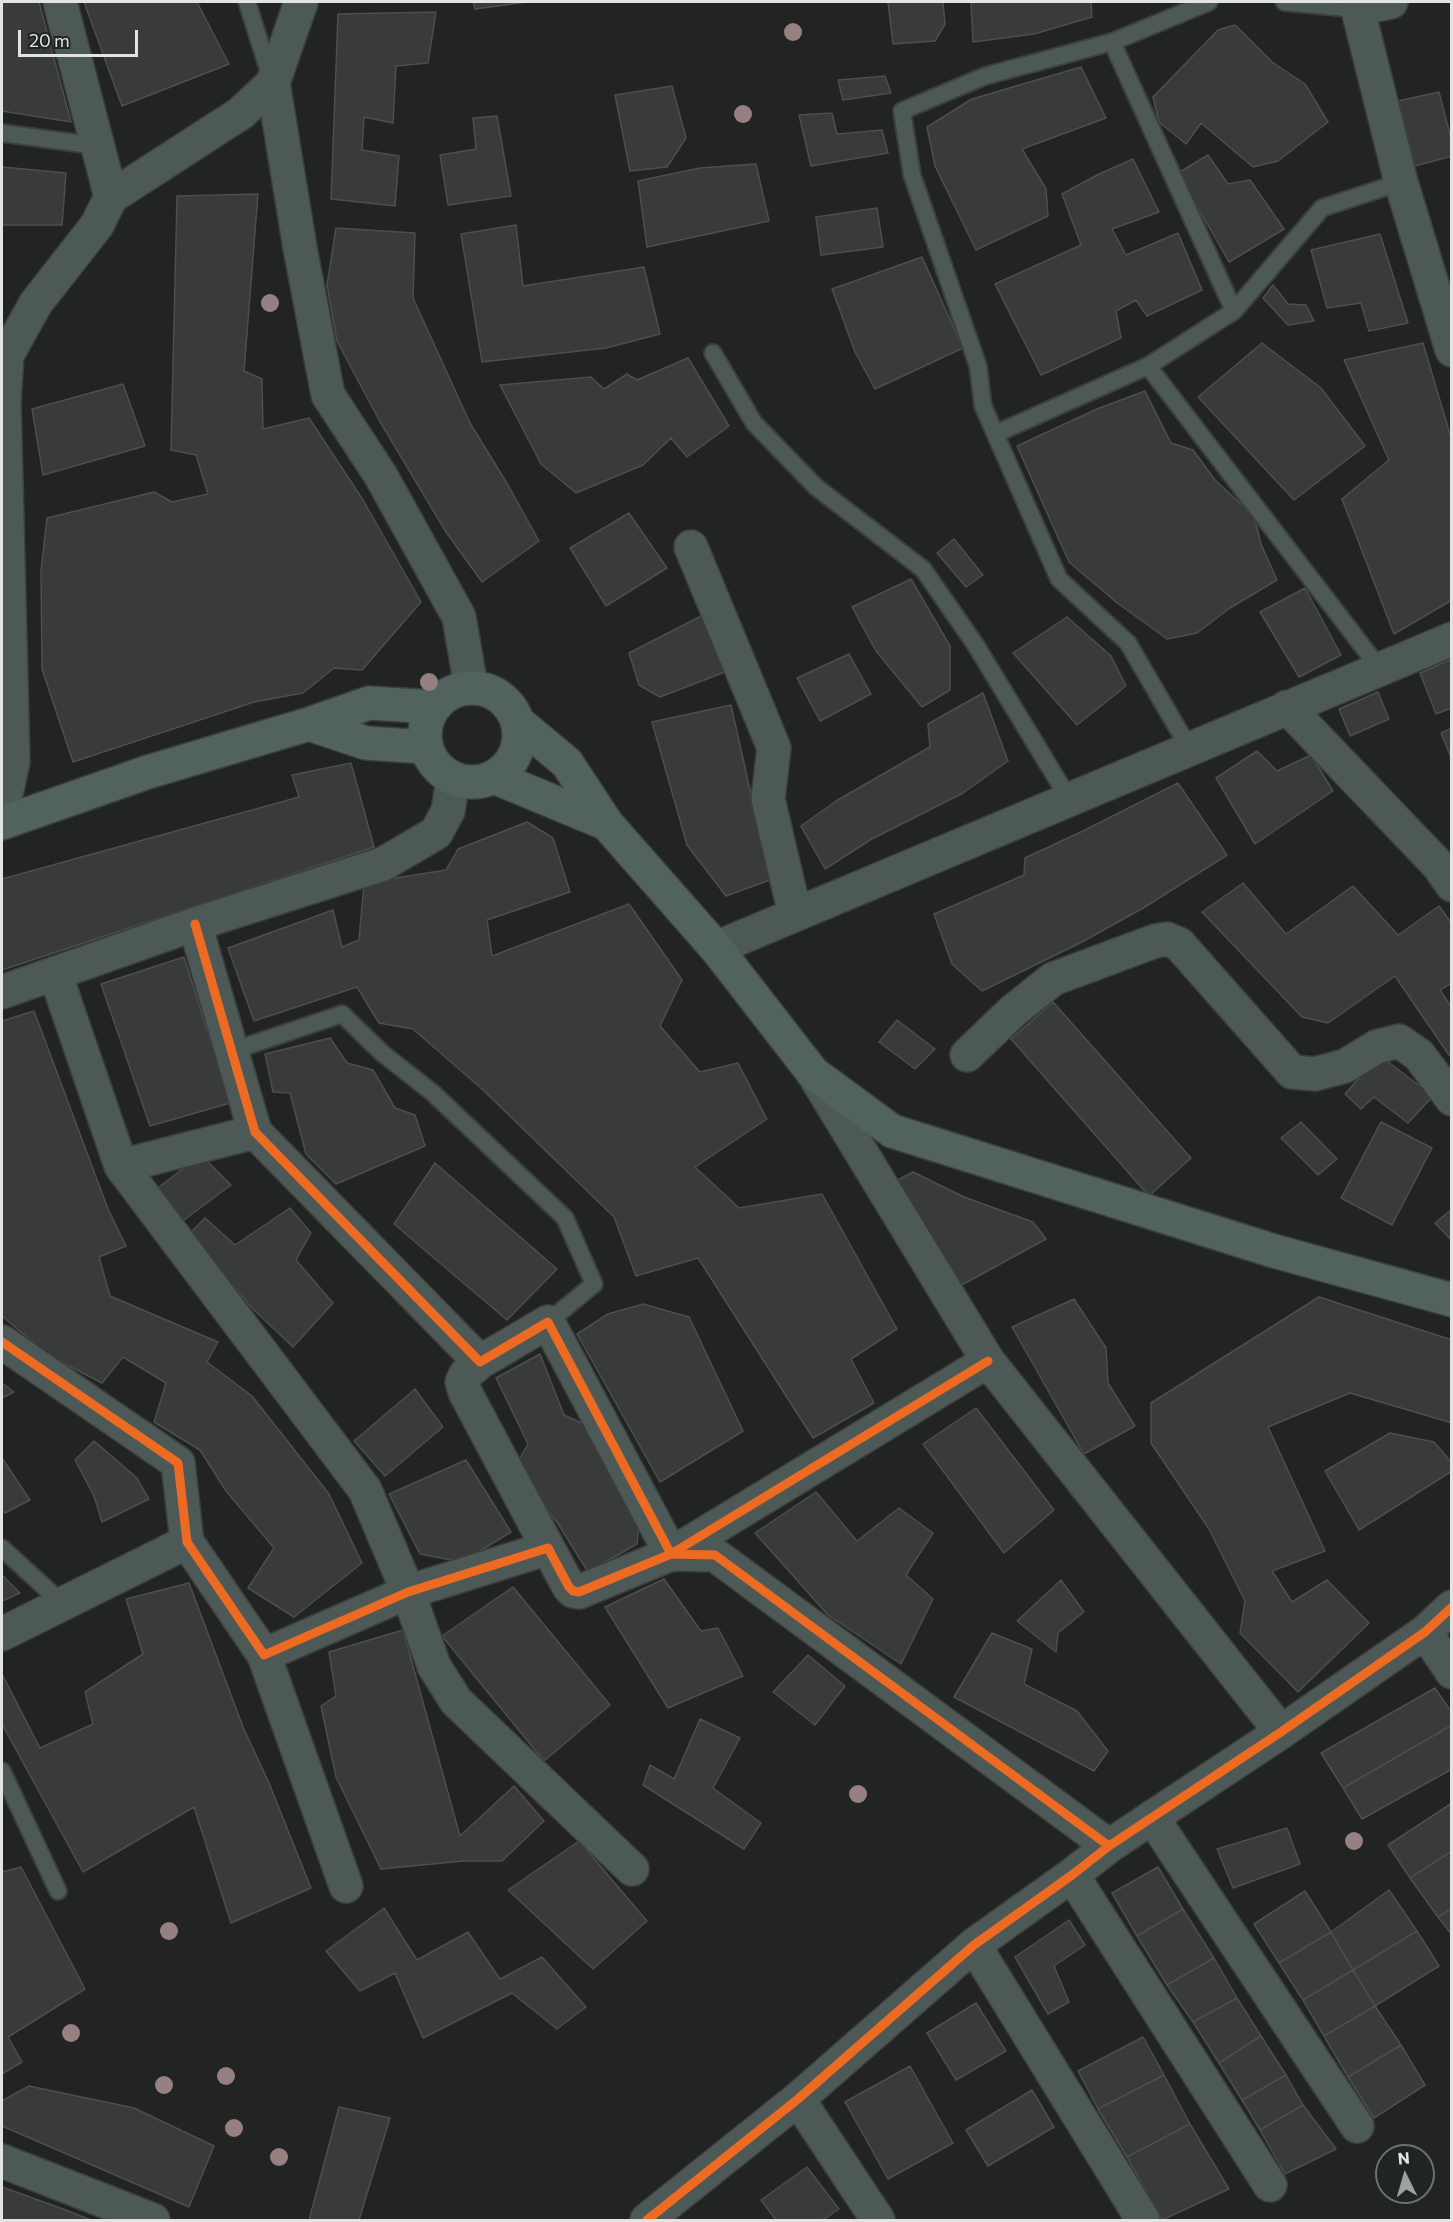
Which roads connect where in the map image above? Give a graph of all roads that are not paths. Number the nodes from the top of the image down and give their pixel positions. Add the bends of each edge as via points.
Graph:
1 (60, 2) edge
2 (247, 2) edge
3 (301, 2) edge
4 (1209, 2) edge
5 (1284, 2) edge
6 (1391, 2) edge
7 (1357, 5) edge
8 (1112, 42) junction
9 (273, 82) junction
10 (2, 133) edge
11 (98, 146) junction
12 (1401, 182) junction
13 (111, 197) junction
14 (1234, 311) junction
15 (1452, 350) edge
16 (713, 353) dead end
17 (1148, 366) junction
18 (995, 434) junction
19 (691, 548) dead end
20 (1452, 639) edge
21 (1380, 669) junction
22 (471, 687) junction
23 (434, 707) junction
24 (1287, 707) junction
25 (519, 723) junction
26 (309, 724) junction
27 (426, 747) junction
28 (1189, 748) junction
29 (494, 777) junction
30 (453, 778) junction
31 (1069, 799) junction
32 (2, 812) edge
33 (2, 823) edge
34 (607, 824) junction
35 (1452, 885) edge
36 (795, 914) junction
37 (195, 924) junction
38 (716, 948) junction
39 (55, 973) junction
40 (2, 992) edge
41 (232, 1051) junction
42 (967, 1055) dead end
43 (813, 1073) junction
44 (1452, 1099) edge
45 (255, 1132) junction
46 (121, 1166) junction
47 (1452, 1300) edge
48 (548, 1322) junction
49 (2, 1342) edge
50 (988, 1361) junction
51 (480, 1362) junction
52 (187, 1542) junction
53 (2, 1548) edge
54 (548, 1548) junction
55 (671, 1554) junction
56 (408, 1592) junction
57 (63, 1604) junction
58 (1452, 1607) edge
59 (1425, 1632) junction
60 (2, 1634) edge
61 (264, 1655) junction
62 (1452, 1672) edge
63 (1281, 1732) junction
64 (2, 1771) edge
65 (1152, 1817) junction
66 (1109, 1846) junction
67 (632, 1869) dead end
68 (1072, 1875) junction
69 (346, 1886) dead end
70 (58, 1891) dead end
71 (974, 1945) junction
72 (798, 2099) junction
73 (1357, 2126) dead end
74 (2, 2162) edge
75 (1270, 2185) dead end
76 (153, 2220) edge
77 (646, 2220) edge
78 (879, 2220) edge
79 (1143, 2220) edge

1 - 11 street
2 - 9 lane
3 - 9 street
4 - 8 lane
5 - 7 lane
6 - 7 street
7 - 12 street
8 - 14 lane
8 - 18 lane via 986,76 902,111 912,175 978,366 982,406
9 - 13 street via 241,113
9 - 22 street via 328,395 381,476 459,616
10 - 11 lane
11 - 13 street
12 - 14 lane via 1322,208
12 - 15 street
13 - 32 street via 98,225 36,303 7,355 4,401 13,762
14 - 17 lane
16 - 31 lane via 754,423 816,487 923,568 975,644
17 - 18 lane
17 - 21 lane
18 - 28 lane via 1059,579 1128,643
19 - 36 street via 774,748 768,799
20 - 21 street
21 - 24 street
22 - 23 main road via 450,693
22 - 25 main road via 492,692 508,704
23 - 26 main road via 369,703
23 - 27 main road via 425,726
24 - 28 street
24 - 35 street via 1439,866
25 - 29 main road via 519,745 510,763
25 - 34 main road via 567,763
26 - 27 main road via 366,743
26 - 33 main road via 148,772
27 - 30 main road via 436,766
28 - 31 street
29 - 30 main road via 474,783
29 - 34 main road
30 - 37 street via 448,811 436,833 383,864
31 - 36 street
34 - 38 main road
36 - 38 street
37 - 39 street
37 - 41 street
38 - 43 main road
39 - 40 street
39 - 46 street
41 - 45 street
41 - 48 lane via 342,1014 382,1053 433,1093 565,1218 594,1284
42 - 44 street via 1053,979 1167,939 1179,944 1292,1072 1315,1074 1345,1066 1376,1047 1399,1041 1419,1055
43 - 47 main road via 892,1131 1274,1251
43 - 50 street
45 - 46 street
45 - 51 street
46 - 56 street via 365,1490
48 - 51 street
48 - 55 street
49 - 52 street via 178,1463
50 - 55 street
50 - 63 street
51 - 54 street via 466,1374 462,1382 465,1392
52 - 57 street
52 - 61 street
53 - 57 lane
54 - 55 street via 569,1587 579,1592
54 - 56 street
55 - 66 street via 715,1555
56 - 61 street
56 - 67 street via 434,1666 456,1701
57 - 60 street
58 - 59 street
59 - 62 street
59 - 63 street
61 - 69 street
63 - 65 street
64 - 70 lane
65 - 66 street
65 - 73 street
66 - 68 street
68 - 71 street
68 - 75 street
71 - 72 street
71 - 79 street
72 - 77 street
72 - 78 street
74 - 76 street

